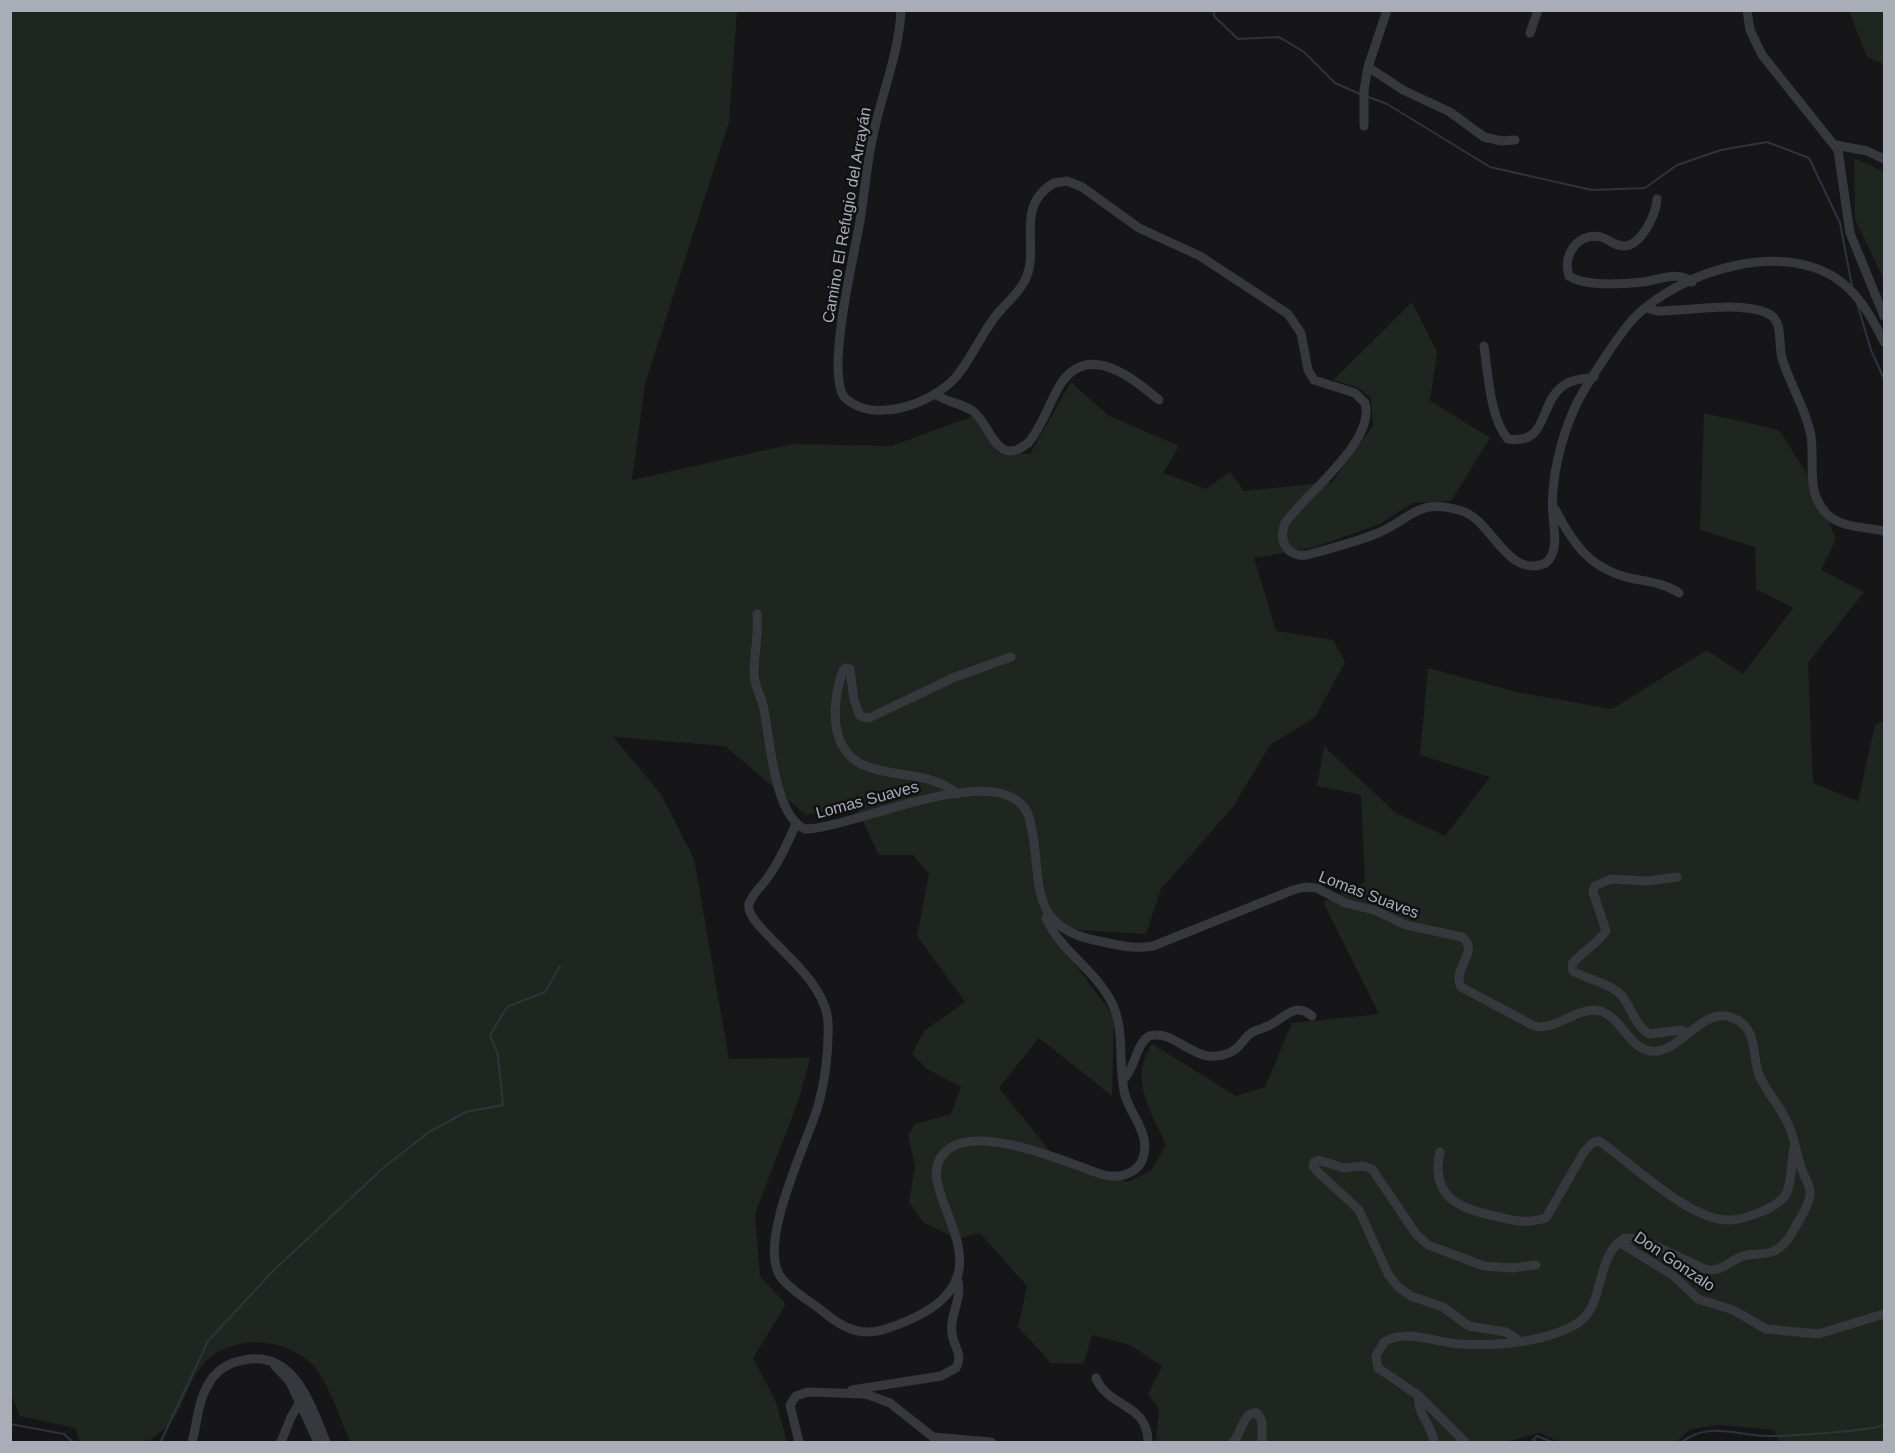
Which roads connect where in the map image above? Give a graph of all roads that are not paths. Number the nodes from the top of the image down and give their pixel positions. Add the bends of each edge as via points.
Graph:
1 (901, 10) edge
2 (1388, 10) edge
3 (1538, 10) edge
4 (1747, 10) edge
5 (1530, 33) dead end
6 (1368, 67) junction
7 (1364, 126) dead end
8 (1515, 140) dead end
9 (1836, 145) junction
10 (1884, 159) edge
11 (1657, 199) dead end
12 (1692, 282) junction
13 (1646, 308) junction
14 (1884, 316) edge
15 (1884, 342) edge
16 (1484, 346) dead end
17 (1594, 377) junction
18 (935, 394) junction
19 (1159, 400) dead end
20 (1552, 504) junction
21 (1884, 531) edge
22 (1679, 593) dead end
23 (757, 614) dead end
24 (1011, 657) dead end
25 (957, 794) junction
26 (796, 824) junction
27 (1677, 876) dead end
28 (1045, 910) junction
29 (1312, 1016) dead end
30 (1687, 1033) junction
31 (1123, 1080) junction
32 (1795, 1145) junction
33 (1440, 1152) dead end
34 (1619, 1242) junction
35 (1536, 1265) dead end
36 (958, 1281) junction
37 (1884, 1314) edge
38 (1520, 1341) junction
39 (1096, 1378) dead end
40 (846, 1392) junction
41 (1419, 1396) junction
42 (302, 1399) junction
43 (192, 1443) edge
44 (281, 1443) edge
45 (318, 1443) edge
46 (326, 1443) edge
47 (799, 1443) edge
48 (991, 1443) edge
49 (1148, 1443) edge
50 (1233, 1443) edge
51 (1262, 1443) edge
52 (1434, 1443) edge
53 (1465, 1443) edge

1 - 18 street, Camino El Refugio del Arrayán via 897,52 874,131 847,282 838,381 847,400 875,410 904,406
2 - 6 street
3 - 5 street
4 - 9 street via 1750,30 1762,56
6 - 7 street
6 - 8 street via 1403,90 1450,112 1484,137
9 - 10 street
9 - 14 street via 1850,233
11 - 12 street via 1650,222 1629,245 1594,237 1575,244 1568,254 1569,276 1592,284 1640,282 1678,275
12 - 13 street, Camino El Refugio del Arrayán
12 - 15 street, Camino El Refugio del Arrayán via 1755,262 1804,263 1844,284 1856,296
13 - 17 street, Camino El Refugio del Arrayán via 1626,328
13 - 21 street via 1746,309 1773,317 1782,358 1809,430 1813,485 1819,504 1839,521
16 - 17 street via 1496,416 1508,439 1528,439 1557,390 1565,384
17 - 20 street, Camino El Refugio del Arrayán via 1577,404 1564,438
18 - 19 street via 974,412 997,445 1009,451 1029,442 1063,382 1082,368 1100,365 1119,369
18 - 20 street, Camino El Refugio del Arrayán via 959,373 993,320 1023,285 1029,267 1029,222 1033,208 1050,185 1067,181 1089,191 1148,233 1200,256 1288,314 1301,333 1308,370 1314,380 1355,393 1363,400 1366,416 1358,436 1285,524 1283,540 1293,554 1304,556 1368,537 1416,510 1438,507 1471,515 1513,558 1539,566 1549,561 1554,550
20 - 22 street via 1573,539 1597,566
23 - 26 street, Lomas Suaves via 755,683 763,705 772,765
24 - 25 street via 956,677 869,718 860,716 856,708 850,669 843,671 836,726 849,758 861,765 939,783
25 - 26 street, Lomas Suaves via 910,801 825,827 805,829
25 - 28 street, Lomas Suaves via 1001,794 1023,806 1031,826
26 - 36 street via 748,910 752,920 811,980 824,1001 828,1022 820,1099 794,1165 780,1216 776,1243 778,1272 836,1322 862,1332 884,1329 921,1314 943,1299
27 - 30 street via 1647,881 1611,879 1595,886 1593,892 1606,931 1572,964 1573,971 1613,988 1623,997 1641,1029 1649,1034 1681,1030
28 - 30 street, Lomas Suaves via 1060,927 1077,936 1145,947 1293,890 1314,887 1406,926 1464,939 1469,950 1458,973 1461,987 1534,1026 1548,1027 1589,1011 1600,1011 1634,1042 1656,1051
28 - 31 street via 1053,931 1112,1002 1120,1034
29 - 31 street via 1301,1010 1288,1012 1273,1024 1251,1033 1238,1047 1215,1057 1198,1055 1166,1038 1149,1036 1143,1040 1132,1070
30 - 32 street, Lomas Suaves via 1701,1023 1722,1017 1737,1020 1746,1028 1758,1074 1787,1121
31 - 36 street via 1144,1142 1142,1161 1128,1173 1108,1176 1036,1152 982,1140 960,1143 941,1156 938,1178 961,1258
32 - 33 street via 1787,1193 1762,1212 1731,1220 1716,1219 1680,1202 1599,1141 1584,1152 1546,1218 1527,1224 1467,1210 1443,1192 1437,1166
32 - 34 street, Lomas Suaves via 1810,1199 1790,1237 1775,1251 1745,1255 1714,1270 1641,1239 1632,1237
34 - 37 street, Don Gonzalo via 1674,1276 1698,1299 1733,1310 1766,1329 1818,1334
34 - 38 street via 1606,1259 1595,1301 1586,1317 1553,1334
35 - 38 street via 1484,1266 1428,1245 1416,1234 1372,1169 1314,1162 1319,1173 1359,1210 1388,1274 1398,1287 1443,1307 1469,1326 1506,1332
36 - 40 street via 959,1301 951,1329 960,1358 954,1371
38 - 41 street via 1465,1344 1402,1336 1387,1340 1377,1352 1376,1365
39 - 49 street via 1103,1390 1146,1423
40 - 47 street via 803,1392 793,1398 790,1412
40 - 48 street via 882,1399 933,1437
41 - 52 street via 1419,1406
41 - 53 street
42 - 43 street via 281,1370 269,1361 241,1360 227,1365 215,1374 204,1393
42 - 44 street
42 - 45 street
42 - 46 street
50 - 51 street via 1253,1412 1262,1421

